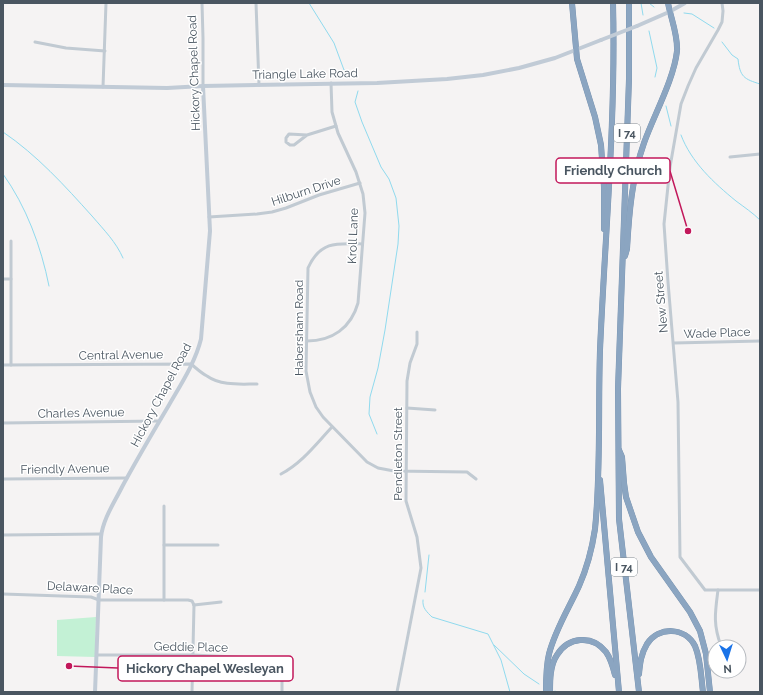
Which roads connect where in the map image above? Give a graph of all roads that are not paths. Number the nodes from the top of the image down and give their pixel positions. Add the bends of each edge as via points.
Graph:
1 (106, 3) edge
2 (202, 3) edge
3 (256, 3) edge
4 (572, 3) edge
5 (613, 3) edge
6 (629, 3) edge
7 (668, 3) edge
8 (685, 3) edge
9 (722, 3) edge
10 (669, 12) junction
11 (35, 42) dead end
12 (104, 51) junction
13 (575, 51) junction
14 (331, 83) junction
15 (3, 85) edge
16 (259, 85) junction
17 (203, 86) junction
18 (103, 87) junction
19 (336, 126) junction
20 (307, 135) junction
21 (760, 154) edge
22 (730, 158) dead end
23 (360, 183) junction
24 (209, 217) junction
25 (607, 239) junction
26 (11, 241) dead end
27 (362, 244) junction
28 (623, 264) junction
29 (3, 279) edge
30 (11, 279) junction
31 (417, 332) dead end
32 (307, 341) junction
33 (760, 341) edge
34 (674, 343) junction
35 (191, 364) junction
36 (11, 365) junction
37 (3, 366) edge
38 (257, 384) dead end
39 (407, 408) junction
40 (435, 410) dead end
41 (159, 421) junction
42 (3, 423) edge
43 (332, 427) junction
44 (618, 445) junction
45 (599, 460) junction
46 (406, 471) junction
47 (281, 474) dead end
48 (127, 478) junction
49 (3, 479) edge
50 (476, 479) dead end
51 (164, 506) dead end
52 (101, 534) junction
53 (3, 535) edge
54 (164, 545) junction
55 (218, 545) dead end
56 (718, 590) junction
57 (760, 590) edge
58 (3, 594) edge
59 (99, 600) junction
60 (164, 600) junction
61 (222, 602) dead end
62 (194, 605) junction
63 (718, 639) edge
64 (97, 655) junction
65 (193, 655) junction
66 (638, 690) edge
67 (619, 691) edge
68 (95, 692) edge
69 (192, 692) edge
70 (282, 692) edge
71 (397, 692) edge
72 (546, 692) edge
73 (550, 692) edge
74 (702, 692) edge
75 (710, 692) edge

1 - 12 street
2 - 17 street, Hickory Chapel Road
3 - 16 street
4 - 13 highway
5 - 25 highway, I 74
6 - 28 highway, I 74
7 - 10 highway
8 - 10 street, Triangle Lake Road
9 - 34 street, New Street via 722,22 696,68 681,104 670,167 664,231
10 - 13 street, Triangle Lake Road, bridge
10 - 28 highway via 677,38 676,60 640,156
11 - 12 street
12 - 18 street
13 - 14 street, Triangle Lake Road via 519,68 483,75 415,81
13 - 25 highway via 601,145 603,226
14 - 16 street, Triangle Lake Road
14 - 19 street, Kroll Lane via 332,112
15 - 18 street, Triangle Lake Road
16 - 17 street, Triangle Lake Road
17 - 18 street, Triangle Lake Road
17 - 24 street, Hickory Chapel Road
19 - 20 street
19 - 23 street, Kroll Lane
20 - 20 street via 294,145 288,144 286,140 292,133
21 - 22 street
23 - 24 street, Hilburn Drive via 272,212
23 - 27 street, Kroll Lane via 365,213
24 - 35 street, Hickory Chapel Road via 202,331 198,350
25 - 45 highway, I 74 via 600,351
26 - 30 street
27 - 32 street, Kroll Lane via 358,303 353,317 345,328 334,335 322,340
27 - 32 street, Habersham Road via 330,244 319,251 311,261 308,268
28 - 44 highway, I 74
29 - 30 street
30 - 36 street
31 - 39 street, Pendleton Street via 408,375
32 - 43 street, Habersham Road via 306,371 310,392 316,407
33 - 34 street, Wade Place
34 - 56 street, New Street via 678,402 680,557 705,590
35 - 36 street, Central Avenue
35 - 38 street via 214,380
35 - 41 street, Hickory Chapel Road
36 - 37 street, Central Avenue
39 - 40 street
39 - 46 street, Pendleton Street
41 - 42 street, Charles Avenue
41 - 48 street, Hickory Chapel Road
43 - 46 street, Habersham Road via 367,462 378,468
43 - 47 street via 303,459
44 - 66 highway, I 74 via 619,519
44 - 75 highway via 622,457 626,497 638,532 651,557 690,612 700,631 706,654
45 - 67 highway, I 74
45 - 72 highway via 595,529 589,562 556,633 547,669
46 - 50 street, Habersham Road via 468,472
46 - 71 street, Pendleton Street via 406,501 417,537 420,568
48 - 49 street, Friendly Avenue
48 - 52 street, Hickory Chapel Road
51 - 54 street
52 - 53 street
52 - 59 street, Hickory Chapel Road
54 - 55 street
54 - 60 street
56 - 57 street
56 - 63 street via 715,622
58 - 59 street, Delaware Place via 91,597
59 - 60 street, Delaware Place
59 - 64 street, Hickory Chapel Road
60 - 62 street, Delaware Place via 188,600
61 - 62 street, Delaware Place
62 - 65 street
64 - 65 street, Geddie Place
64 - 68 street, Hickory Chapel Road
65 - 69 street
65 - 70 street, Geddie Place via 280,660
66 - 74 highway via 641,658 648,644 657,635 669,631 679,632 688,637 695,647
67 - 73 highway via 612,664 605,651 588,640 577,640 567,644 556,656

